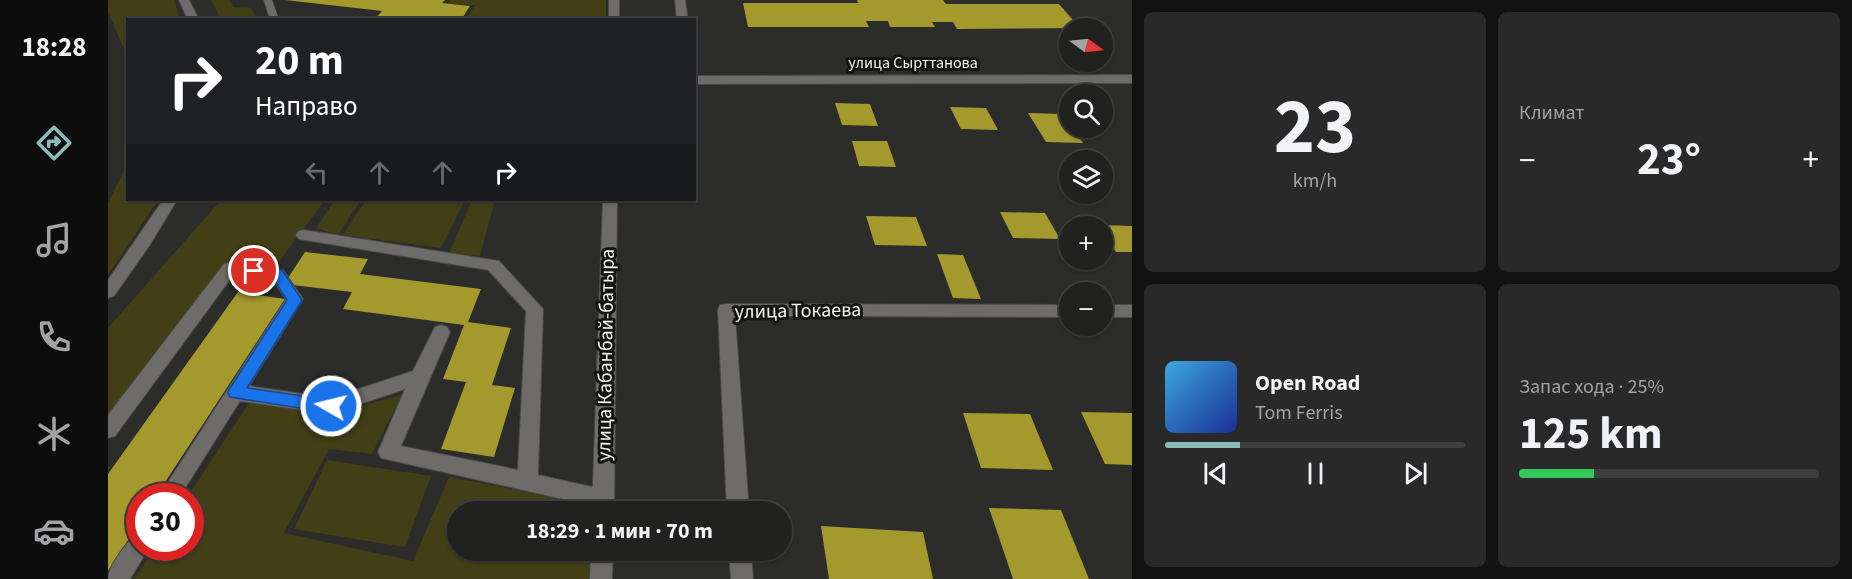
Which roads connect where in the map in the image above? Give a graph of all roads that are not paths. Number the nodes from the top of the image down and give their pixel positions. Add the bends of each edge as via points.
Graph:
1 (184, 0) edge
2 (268, 0) edge
3 (614, 0) edge
4 (680, 0) edge
5 (193, 18) edge
6 (274, 18) edge
7 (614, 18) edge
8 (683, 18) edge
9 (1132, 79) edge
10 (696, 80) edge
11 (169, 201) edge
12 (610, 201) edge
13 (304, 235) dead end
14 (108, 291) edge
15 (1059, 311) edge
16 (1113, 311) edge
17 (1132, 311) edge
18 (441, 332) dead end
19 (420, 376) junction
20 (235, 392) junction
21 (108, 430) edge
22 (528, 482) junction
23 (177, 483) edge
24 (590, 501) edge
25 (603, 501) edge
26 (737, 501) edge
27 (128, 561) edge
28 (602, 561) edge
29 (741, 561) edge
30 (117, 579) edge
31 (601, 579) edge
32 (742, 579) edge

1 - 5 street
2 - 6 lane
3 - 7 street
4 - 8 street
9 - 10 street, улица Сырттанова
11 - 14 street
12 - 25 street, улица Кабанбай-батыра
13 - 22 street via 493,265 535,309
15 - 26 street, улица Токаева via 726,310
16 - 17 street
18 - 19 street
19 - 20 street via 331,406
19 - 22 street via 388,452
20 - 21 street via 295,300 277,274 230,268
20 - 23 street
22 - 24 street
27 - 30 street
28 - 31 street
29 - 32 street

